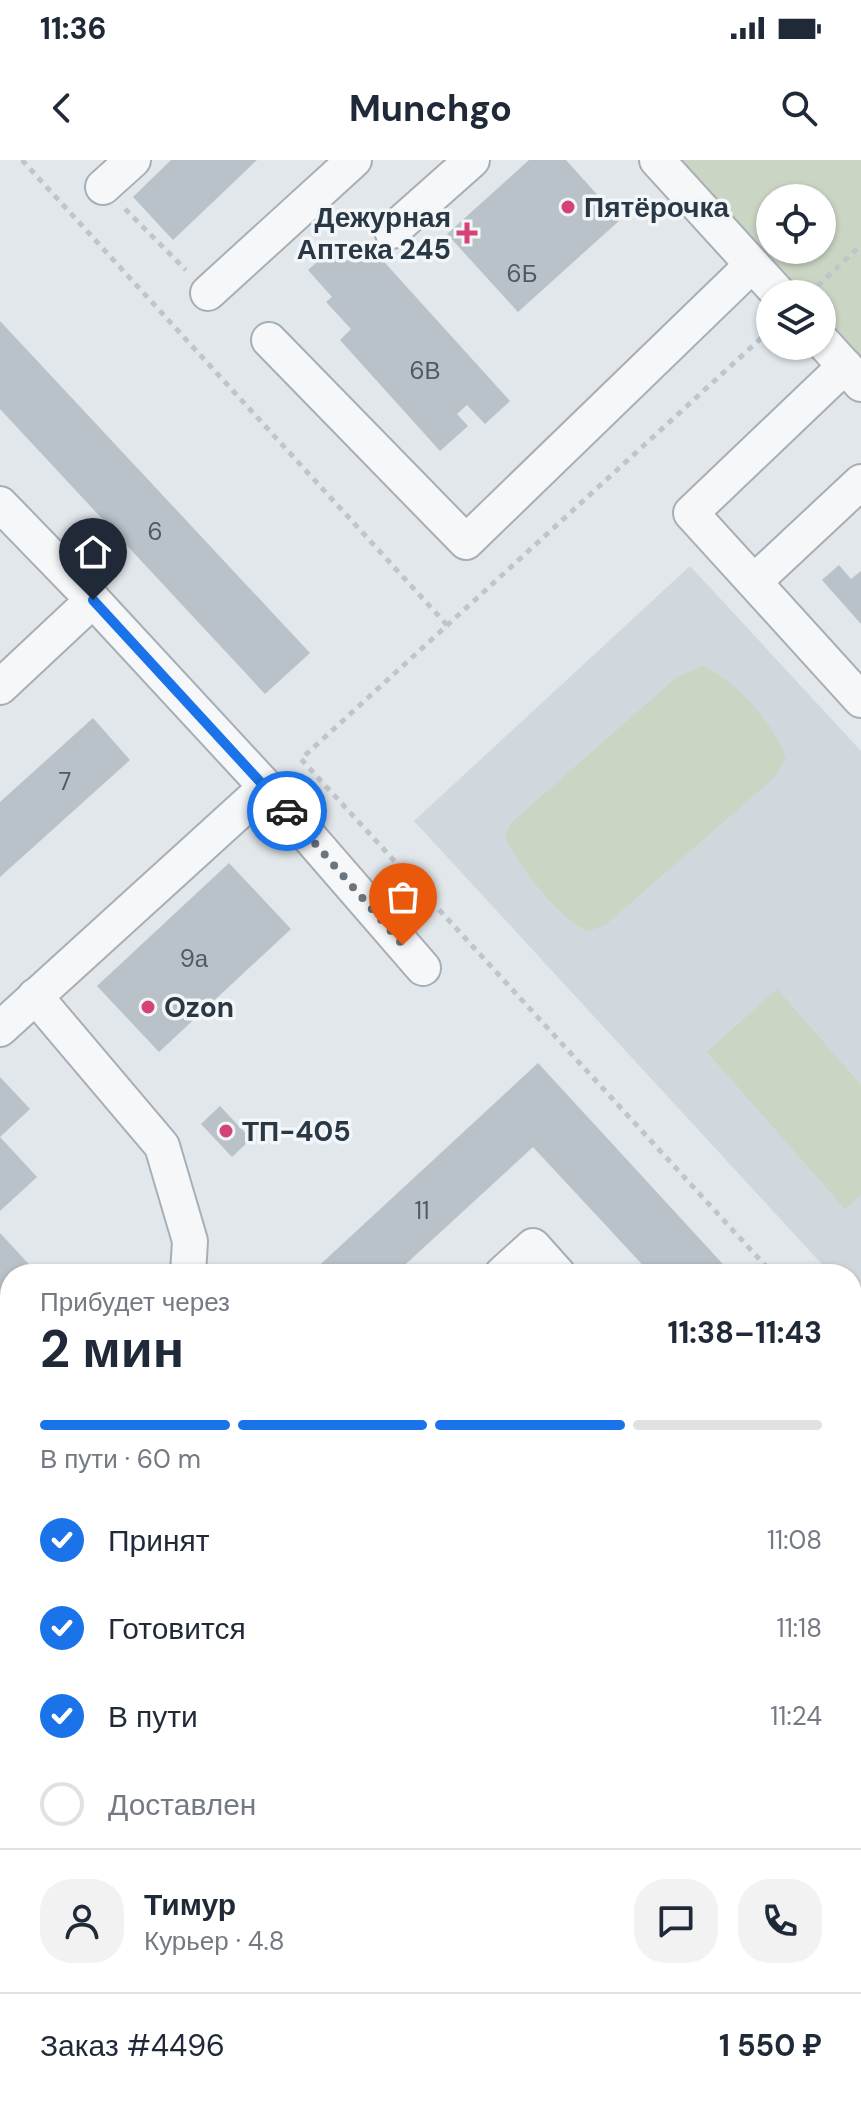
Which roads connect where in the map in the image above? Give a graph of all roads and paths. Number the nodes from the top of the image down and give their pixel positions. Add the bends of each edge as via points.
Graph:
1 (22, 160) edge
2 (133, 160) edge
3 (354, 160) edge
4 (472, 160) edge
5 (657, 160) edge
6 (103, 187) joint
7 (392, 231) dead end
8 (861, 245) edge
9 (752, 265) junction
10 (766, 280) edge
11 (824, 280) edge
12 (208, 293) joint
13 (269, 340) dead end
14 (756, 343) edge
15 (836, 356) edge
16 (853, 375) edge
17 (861, 482) edge
18 (0, 504) edge
19 (755, 581) junction
20 (93, 600) junction
21 (447, 625) junction
22 (0, 687) edge
23 (861, 700) edge
24 (266, 787) junction
25 (423, 968) dead end
26 (35, 996) junction
27 (0, 1029) edge
28 (189, 1264) edge
29 (513, 1264) edge
30 (549, 1264) edge
31 (764, 1264) edge

1 - 21 path
2 - 6 street
3 - 12 street
4 - 7 street
5 - 9 street
6 - 12 path
8 - 11 path
9 - 10 street
9 - 13 street via 466,542
14 - 21 path
15 - 16 street
16 - 19 street via 691,513
17 - 19 street
18 - 20 street
19 - 23 street
20 - 22 street
20 - 24 street
21 - 31 path via 301,759
24 - 25 street
24 - 26 street
26 - 27 street
26 - 28 street via 162,1146 190,1241
29 - 30 street via 533,1246

